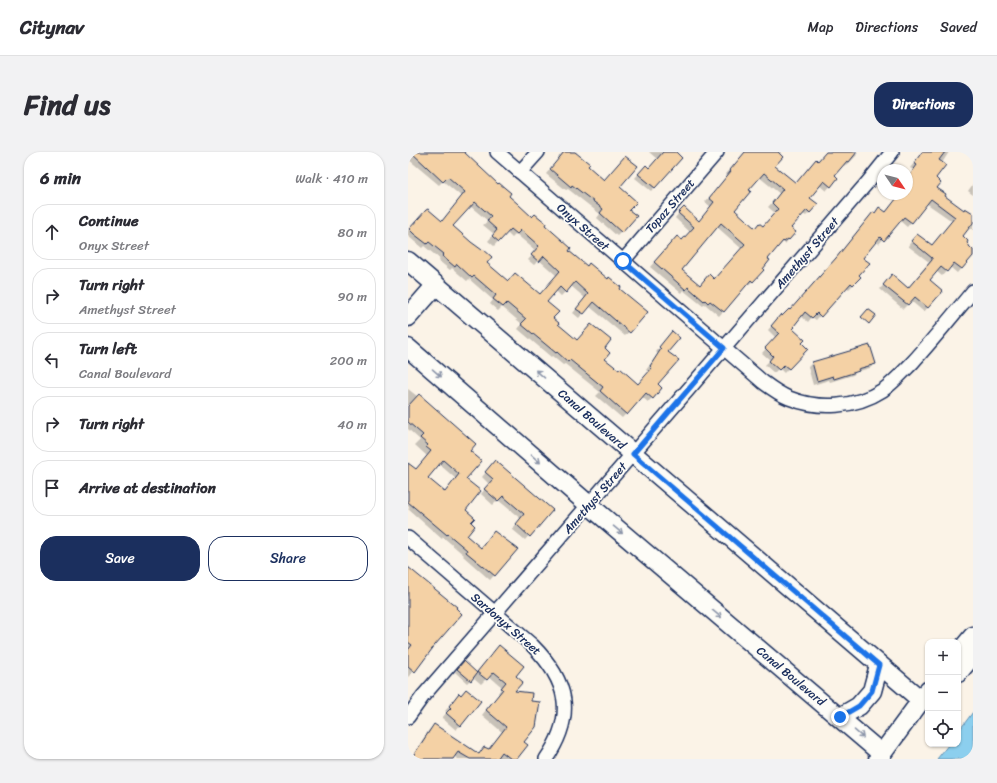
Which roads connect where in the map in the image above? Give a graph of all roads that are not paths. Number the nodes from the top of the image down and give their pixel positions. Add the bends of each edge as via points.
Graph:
1 (497, 152) edge
2 (538, 152) edge
3 (717, 152) edge
4 (892, 152) edge
5 (520, 172) junction
6 (408, 261) edge
7 (623, 261) junction
8 (436, 285) junction
9 (973, 291) edge
10 (408, 317) edge
11 (408, 348) edge
12 (724, 348) junction
13 (633, 454) junction
14 (589, 505) junction
15 (408, 538) edge
16 (494, 613) junction
17 (973, 636) edge
18 (961, 650) edge
19 (973, 655) edge
20 (879, 665) junction
21 (961, 669) edge
22 (925, 697) edge
23 (925, 699) edge
24 (408, 717) edge
25 (840, 717) junction
26 (880, 756) edge
27 (546, 759) edge

1 - 5 street, Onyx Street
2 - 5 street
3 - 7 street, Topaz Street
4 - 12 street, Amethyst Street
5 - 7 street, Onyx Street
6 - 8 street, Canal Boulevard
7 - 12 street, Onyx Street
8 - 10 street
13 -> 8 street, Canal Boulevard
9 - 12 street, Onyx Street via 903,372 884,390 856,402 836,406 818,405 788,398 763,382
11 -> 14 street, Canal Boulevard
12 - 13 street, Amethyst Street
13 - 14 street, Amethyst Street
13 - 20 street, Canal Boulevard
14 - 16 street, Amethyst Street
14 -> 25 street, Canal Boulevard
15 - 16 street, Sardonyx Street
16 - 24 street, Amethyst Street
16 - 27 street, Sardonyx Street via 532,645 553,670 559,682 564,702 561,732
17 - 18 street
19 - 21 street
20 - 22 street, Canal Boulevard
20 - 25 street via 872,691 859,706
23 - 26 street
25 -> 26 street, Canal Boulevard

